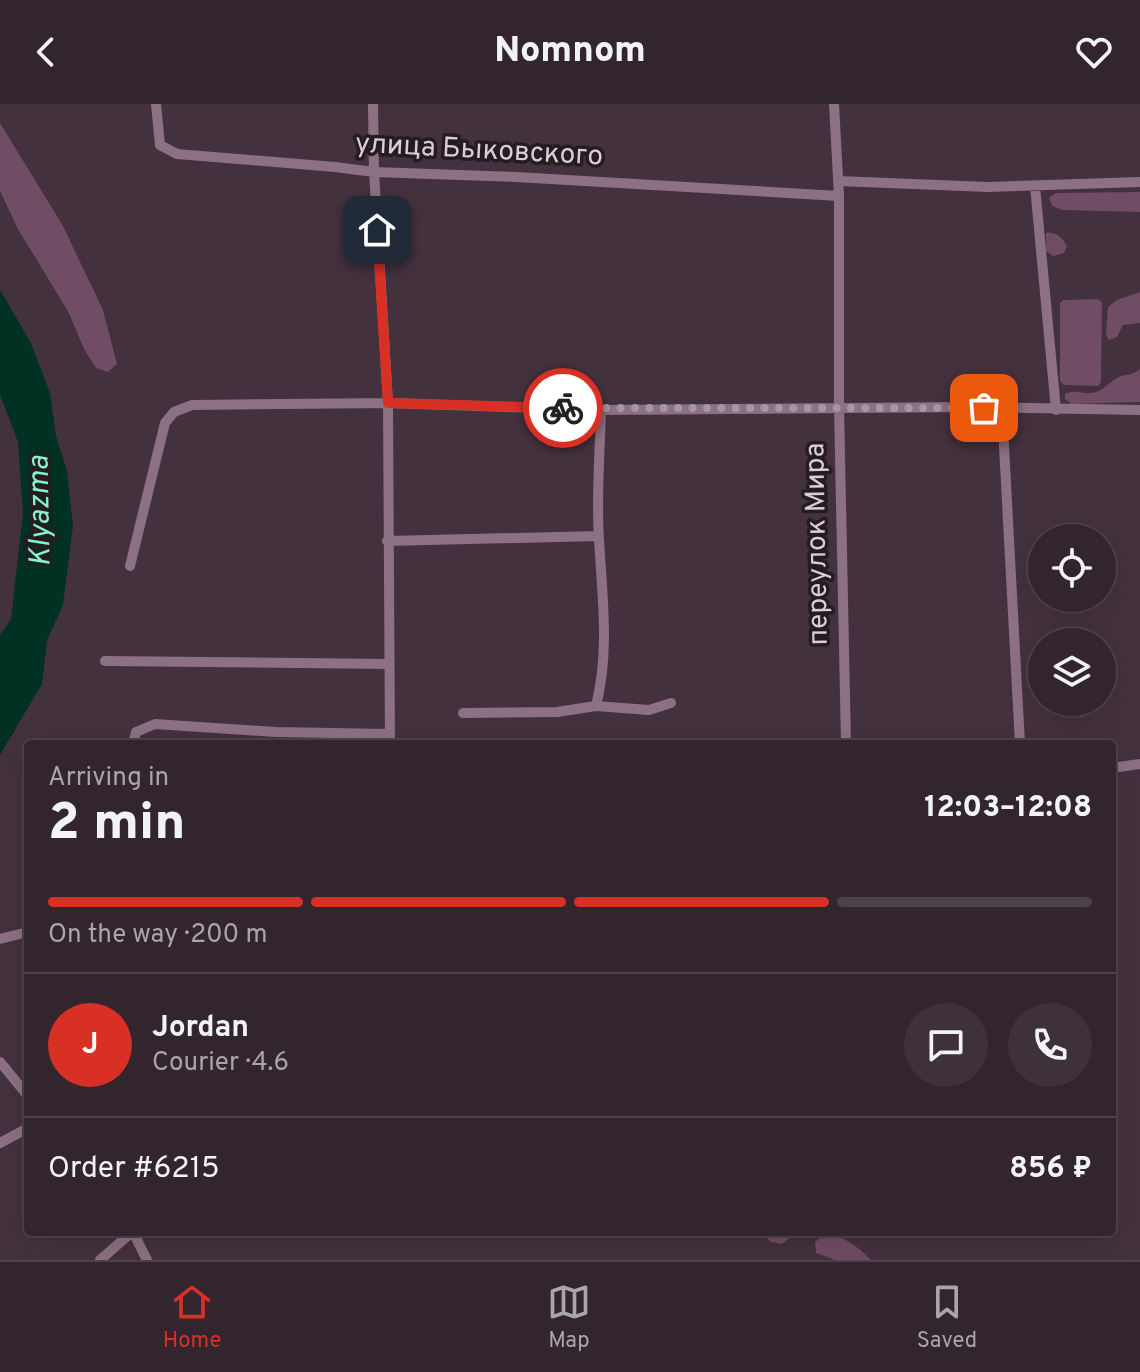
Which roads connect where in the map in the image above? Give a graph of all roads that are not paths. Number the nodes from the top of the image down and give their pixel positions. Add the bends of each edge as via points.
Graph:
1 (156, 104) edge
2 (373, 104) edge
3 (834, 104) edge
4 (374, 172) junction
5 (838, 181) junction
6 (1140, 182) edge
7 (1035, 186) junction
8 (839, 196) junction
9 (388, 403) junction
10 (839, 407) junction
11 (1002, 409) junction
12 (601, 410) junction
13 (1056, 410) junction
14 (1140, 410) edge
15 (598, 536) junction
16 (387, 541) junction
17 (130, 566) dead end
18 (105, 661) dead end
19 (388, 664) junction
20 (671, 703) dead end
21 (596, 706) junction
22 (463, 713) dead end
23 (276, 732) junction
24 (389, 739) edge
25 (134, 740) edge
26 (275, 740) edge
27 (846, 740) edge
28 (1020, 740) edge
29 (1140, 764) edge
30 (1116, 767) edge
31 (24, 933) edge
32 (0, 939) edge
33 (0, 1062) edge
34 (24, 1091) edge
35 (24, 1130) edge
36 (0, 1143) edge
37 (127, 1236) edge
38 (134, 1236) edge
39 (100, 1260) edge
40 (147, 1260) edge

1 - 4 street, улица Быковского via 160,145 177,154
2 - 4 street
3 - 5 street, переулок Мира
4 - 8 street, улица Быковского
4 - 9 street
5 - 7 street
5 - 8 street, переулок Мира
6 - 7 street
7 - 13 street
8 - 10 street, переулок Мира
9 - 12 street
9 - 16 street
9 - 17 street via 192,405 174,412 165,423
10 - 11 street
10 - 12 street
10 - 27 street, переулок Мира
11 - 13 street
11 - 28 street
12 - 15 street
13 - 14 street
15 - 16 street
15 - 21 street via 605,636
16 - 19 street
18 - 19 street
19 - 24 street
20 - 21 street via 649,710
21 - 22 street
23 - 24 street
23 - 25 street via 155,724 136,732
23 - 26 street
29 - 30 street
31 - 32 street
33 - 34 street
35 - 36 street
37 - 39 street
38 - 40 street

